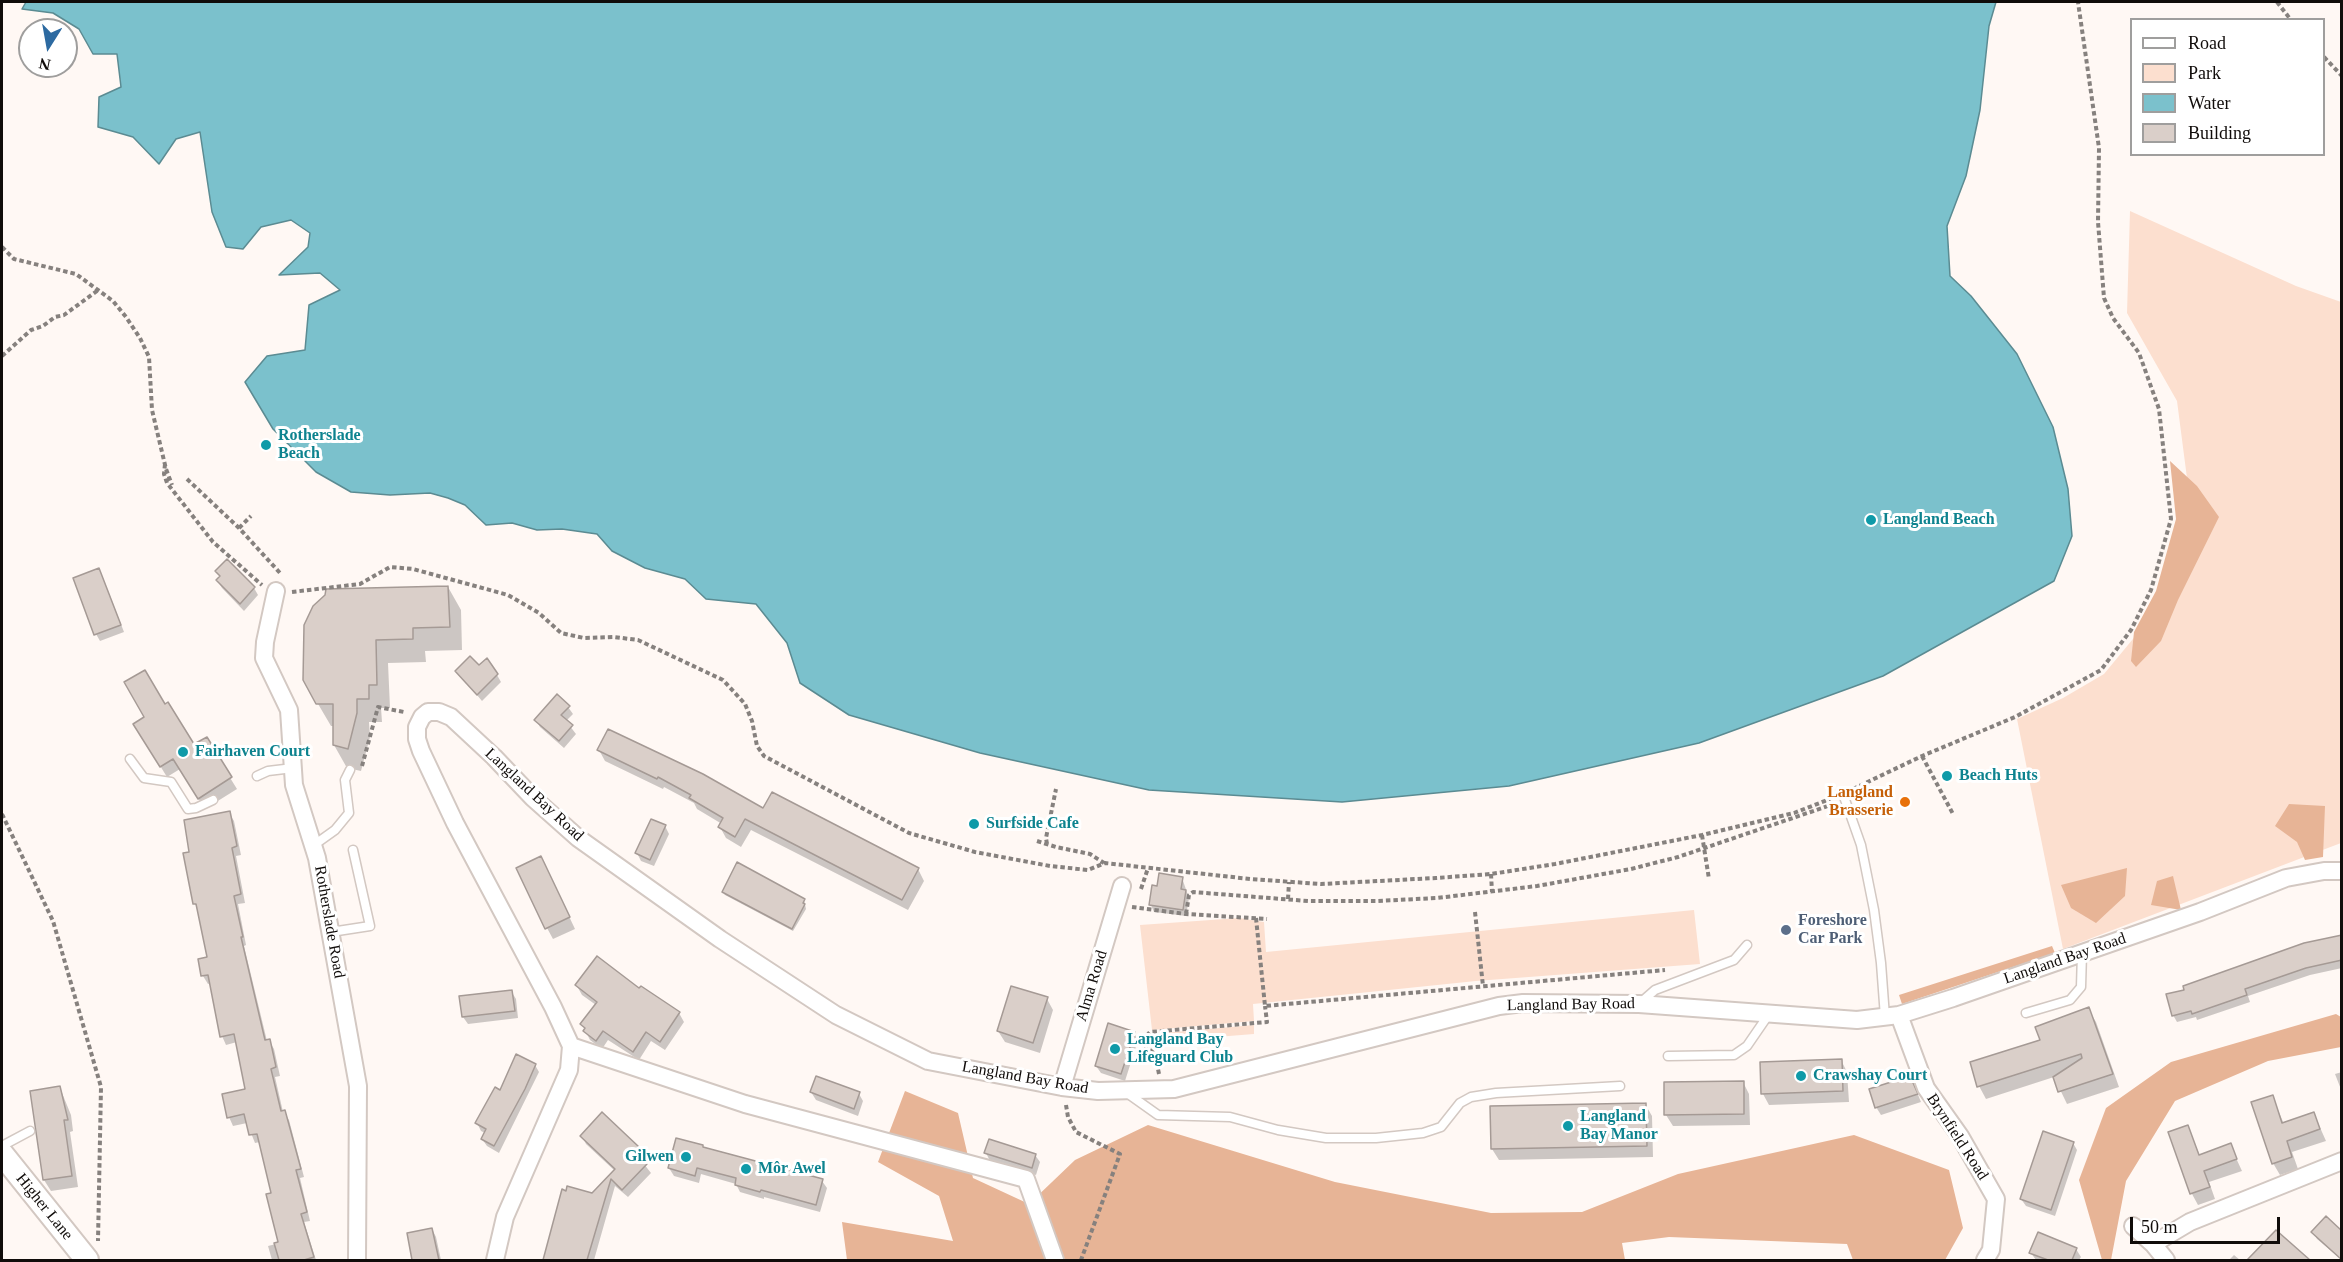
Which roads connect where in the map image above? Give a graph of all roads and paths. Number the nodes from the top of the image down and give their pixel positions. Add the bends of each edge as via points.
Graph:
1 (2078, 2) edge
2 (2277, 2) edge
3 (2289, 18) edge
4 (2325, 58) edge
5 (2342, 76) edge
6 (2, 247) edge
7 (97, 291) junction
8 (2, 356) edge
9 (187, 479) dead end
10 (250, 516) dead end
11 (239, 528) junction
12 (280, 574) dead end
13 (276, 591) junction
14 (422, 717) junction
15 (1922, 756) junction
16 (130, 759) dead end
17 (293, 768) junction
18 (350, 770) dead end
19 (360, 773) dead end
20 (256, 776) dead end
21 (1056, 789) dead end
22 (1843, 794) junction
23 (213, 800) dead end
24 (1831, 805) dead end
25 (2, 814) edge
26 (1953, 814) dead end
27 (1702, 835) junction
28 (1037, 841) dead end
29 (314, 845) junction
30 (1047, 845) junction
31 (1705, 849) junction
32 (353, 850) dead end
33 (1105, 863) junction
34 (2342, 871) edge
35 (1491, 874) junction
36 (1709, 879) dead end
37 (1289, 882) junction
38 (1122, 886) dead end
39 (1492, 892) junction
40 (1288, 899) junction
41 (1116, 905) junction
42 (1475, 912) dead end
43 (1186, 914) junction
44 (1256, 918) junction
45 (1267, 918) dead end
46 (331, 932) junction
47 (1747, 945) dead end
48 (2082, 953) junction
49 (1675, 969) dead end
50 (1483, 986) junction
51 (1639, 1004) junction
52 (1265, 1006) junction
53 (2026, 1013) dead end
54 (1769, 1014) junction
55 (1892, 1016) junction
56 (571, 1046) junction
57 (1668, 1056) dead end
58 (1159, 1070) dead end
59 (1620, 1086) dead end
60 (1062, 1087) junction
61 (1124, 1091) junction
62 (1068, 1118) dead end
63 (30, 1131) dead end
64 (2, 1146) edge
65 (2, 1154) edge
66 (2342, 1161) edge
67 (2133, 1226) dead end
68 (98, 1233) dead end
69 (2153, 1244) junction
70 (87, 1260) edge
71 (357, 1260) edge
72 (495, 1260) edge
73 (1055, 1260) edge
74 (1081, 1260) edge
75 (1985, 1260) edge
76 (2166, 1260) edge

1 - 15 path via 2099,148 2098,222 2104,298 2113,318 2139,353 2159,409 2171,519 2151,590 2131,630 2101,670 2015,717
2 - 3 path
4 - 5 path
6 - 7 path via 14,259 76,274
7 - 8 path via 64,315 31,330
7 - 13 path via 113,301 126,317 149,357 152,410 173,489 213,542 266,588
9 - 11 path
10 - 11 path
11 - 12 path
13 - 17 street, Rotherslade Road via 264,658 288,710
13 - 33 path via 360,584 390,567 413,569 508,594 539,613 561,633 638,640 723,680 745,704 757,746 764,756 909,833 975,852 1050,866 1088,870
14 - 19 path via 378,706
14 - 56 street via 417,727 421,751 454,823
14 - 60 street, Langland Bay Road via 428,712 451,717 578,838 836,1016 928,1060
15 - 22 path
15 - 26 path
16 - 23 lane via 144,778 171,782 188,809
17 - 20 lane
17 - 29 street, Rotherslade Road via 294,785
18 - 29 lane via 345,780 349,813 335,830
21 - 30 path
22 - 27 path via 1794,813
22 - 55 lane via 1861,845
24 - 31 path
25 - 68 path via 53,921 101,1087
27 - 31 path
27 - 35 path
28 - 30 path
29 - 46 street, Rotherslade Road
30 - 33 path via 1090,854
31 - 36 path
31 - 39 path via 1631,869
32 - 46 lane via 370,926
33 - 37 path
34 - 48 street, Langland Bay Road via 2286,878
35 - 37 path via 1376,883
35 - 39 path
37 - 40 path
38 - 41 street, Alma Road
39 - 40 path via 1377,901
40 - 43 path via 1193,892
41 - 43 path
41 - 60 street, Alma Road
42 - 50 path
43 - 44 path
44 - 45 path
44 - 52 path
46 - 71 street, Rotherslade Road via 358,1086
47 - 51 lane via 1734,960 1655,990
48 - 53 lane via 2081,987 2070,1000
48 - 55 street, Langland Bay Road
49 - 50 path
50 - 52 path
51 - 54 street, Langland Bay Road
51 - 61 street, Langland Bay Road via 1499,1006 1174,1089
52 - 58 path via 1267,1022 1150,1032 1143,1040 1155,1054
54 - 55 street, Langland Bay Road via 1857,1020
54 - 57 lane via 1747,1046 1734,1055
55 - 75 street, Brynfield Road via 1926,1088 1960,1136 1996,1199 1991,1250
56 - 72 street via 569,1070 505,1216
56 - 73 street via 745,1104 1026,1179
59 - 61 lane via 1472,1097 1460,1103 1442,1127 1376,1138 1326,1138 1230,1117 1158,1115
60 - 61 street, Langland Bay Road
62 - 74 path via 1077,1132 1120,1154
63 - 64 lane
65 - 70 street, Higher Lane
66 - 69 street via 2190,1222
67 - 69 street
69 - 76 street

